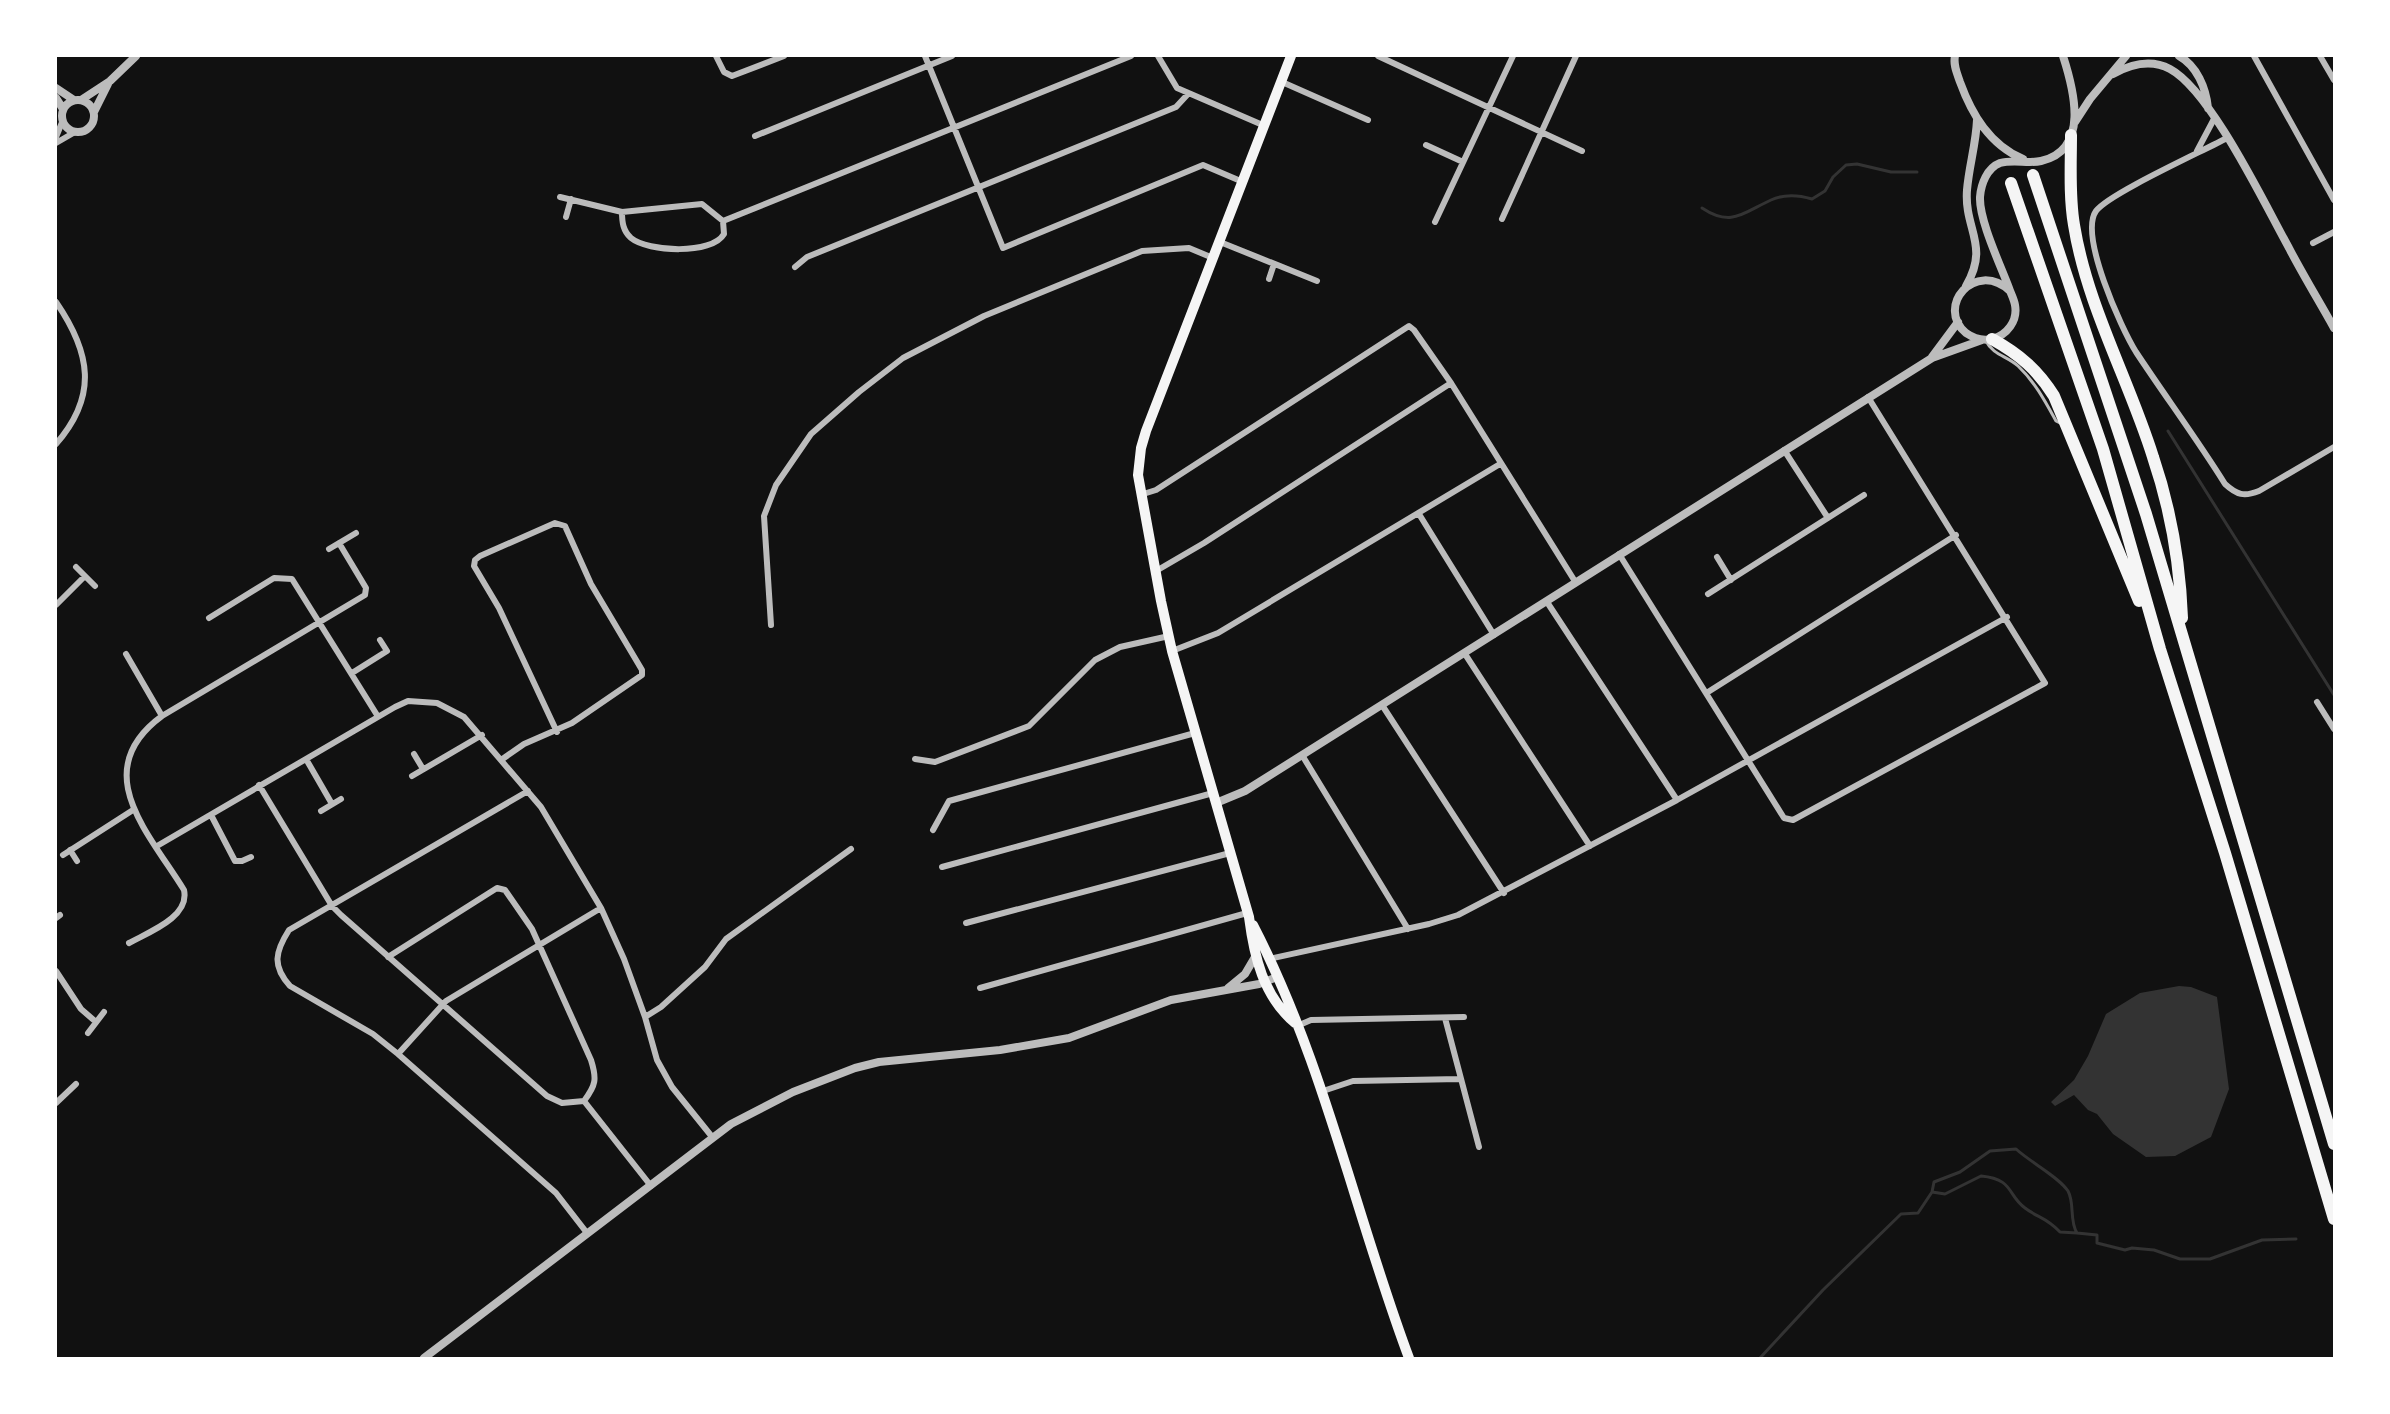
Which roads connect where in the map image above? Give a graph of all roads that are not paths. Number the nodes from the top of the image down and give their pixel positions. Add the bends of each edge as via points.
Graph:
1 (136, 56) edge
2 (716, 56) edge
3 (784, 56) edge
4 (925, 56) edge
5 (952, 56) edge
6 (1131, 56) edge
7 (1158, 56) edge
8 (1291, 56) edge
9 (1378, 56) edge
10 (1513, 56) edge
11 (1576, 56) edge
12 (2063, 56) edge
13 (2126, 56) edge
14 (2179, 56) edge
15 (2254, 56) edge
16 (2320, 56) edge
17 (1953, 58) edge
18 (929, 64) junction
19 (2113, 74) junction
20 (2334, 80) edge
21 (110, 81) junction
22 (1282, 82) junction
23 (56, 88) edge
24 (1188, 94) junction
25 (56, 98) edge
26 (78, 100) junction
27 (1489, 107) junction
28 (2208, 108) junction
29 (63, 109) junction
30 (94, 112) junction
31 (2215, 117) junction
32 (63, 120) junction
33 (1368, 120) dead end
34 (1977, 120) junction
35 (1265, 126) junction
36 (953, 128) junction
37 (2073, 128) junction
38 (75, 132) junction
39 (1542, 132) junction
40 (755, 136) dead end
41 (56, 137) edge
42 (2227, 138) junction
43 (56, 143) edge
44 (1426, 145) dead end
45 (1582, 151) dead end
46 (2196, 151) junction
47 (1463, 162) junction
48 (2029, 162) junction
49 (2033, 175) dead end
50 (1243, 182) junction
51 (2011, 183) dead end
52 (977, 187) junction
53 (560, 196) dead end
54 (571, 199) junction
55 (2334, 200) edge
56 (622, 212) junction
57 (566, 217) dead end
58 (1502, 219) dead end
59 (723, 221) junction
60 (1435, 222) dead end
61 (2334, 232) edge
62 (1220, 242) junction
63 (2313, 243) dead end
64 (1213, 258) junction
65 (1274, 264) junction
66 (795, 267) dead end
67 (1269, 279) dead end
68 (1317, 281) dead end
69 (1965, 288) junction
70 (2010, 291) junction
71 (56, 302) edge
72 (1958, 322) junction
73 (2334, 328) edge
74 (1986, 340) junction
75 (1932, 358) junction
76 (1451, 383) junction
77 (1869, 397) junction
78 (56, 444) edge
79 (2334, 447) edge
80 (1784, 450) junction
81 (1500, 464) junction
82 (1140, 495) junction
83 (1864, 495) dead end
84 (1419, 514) junction
85 (1828, 518) junction
86 (356, 533) dead end
87 (1956, 535) junction
88 (339, 543) junction
89 (329, 549) dead end
90 (1619, 554) junction
91 (1717, 557) dead end
92 (76, 567) dead end
93 (1156, 572) junction
94 (85, 576) junction
95 (1731, 580) junction
96 (1576, 583) junction
97 (95, 586) dead end
98 (1708, 594) dead end
99 (1546, 602) junction
100 (56, 605) edge
101 (2007, 617) junction
102 (209, 618) dead end
103 (320, 623) junction
104 (771, 625) dead end
105 (1494, 635) junction
106 (1169, 636) junction
107 (2182, 636) junction
108 (380, 640) dead end
109 (2160, 649) junction
110 (1172, 651) junction
111 (126, 654) dead end
112 (1465, 654) junction
113 (352, 673) junction
114 (1708, 692) junction
115 (2317, 702) dead end
116 (1382, 705) junction
117 (377, 715) junction
118 (162, 716) junction
119 (2334, 729) edge
120 (557, 732) junction
121 (1196, 733) junction
122 (482, 735) junction
123 (414, 754) dead end
124 (1302, 755) junction
125 (306, 759) junction
126 (915, 759) dead end
127 (501, 760) junction
128 (1749, 760) junction
129 (423, 770) junction
130 (412, 776) dead end
131 (259, 785) junction
132 (528, 791) junction
133 (1214, 798) junction
134 (341, 799) dead end
135 (1677, 800) junction
136 (332, 804) junction
137 (133, 810) junction
138 (321, 811) dead end
139 (211, 814) junction
140 (933, 830) dead end
141 (157, 846) junction
142 (1590, 846) junction
143 (851, 849) dead end
144 (70, 850) junction
145 (1230, 853) junction
146 (63, 855) dead end
147 (251, 856) dead end
148 (77, 861) dead end
149 (942, 867) dead end
150 (1504, 893) junction
151 (332, 906) junction
152 (601, 908) junction
153 (1248, 915) junction
154 (966, 923) dead end
155 (1408, 929) junction
156 (129, 943) dead end
157 (539, 944) junction
158 (388, 957) junction
159 (1255, 957) junction
160 (1269, 959) junction
161 (56, 971) edge
162 (1277, 977) junction
163 (1266, 982) junction
164 (980, 988) dead end
165 (1227, 988) junction
166 (442, 1004) junction
167 (104, 1012) dead end
168 (645, 1017) junction
169 (1464, 1017) dead end
170 (1445, 1018) junction
171 (96, 1022) junction
172 (1296, 1025) junction
173 (88, 1033) dead end
174 (398, 1054) junction
175 (1460, 1079) junction
176 (76, 1084) dead end
177 (1323, 1091) junction
178 (584, 1101) junction
179 (56, 1103) edge
180 (713, 1138) junction
181 (2334, 1144) edge
182 (1479, 1148) dead end
183 (651, 1186) junction
184 (2334, 1220) edge
185 (587, 1233) junction
186 (424, 1359) edge
187 (1409, 1359) edge

1 - 21 street
2 - 3 street via 724,72 732,76
4 - 18 street
5 - 18 street
6 - 36 street
7 - 24 street via 1177,88
8 - 22 main road
9 - 27 street
10 - 27 street
11 - 39 street
12 - 37 street via 2071,80
13 - 19 street
14 - 28 street via 2192,67 2206,90
15 - 55 street
16 - 20 street
17 - 34 street
18 - 36 street
18 - 40 street
19 - 28 street via 2129,65 2146,63 2168,68 2182,77
19 - 37 street via 2090,99
21 - 26 street
21 - 30 street
22 - 33 street
22 - 35 main road
23 - 26 street
24 - 35 street
24 - 52 street via 1176,107
25 - 29 street
26 - 29 street
26 - 30 street via 88,103
27 - 39 street
27 - 47 street
28 - 31 street
29 - 32 street
30 - 38 street via 89,128
31 - 42 street
31 - 46 street
32 - 38 street
32 - 41 street
34 - 48 street via 1999,145
34 - 69 street via 1967,191 1978,260
35 - 50 main road
36 - 52 street
36 - 59 street
37 - 48 street via 2062,152
37 - 107 highway via 2072,205 2076,238 2154,458 2178,573
38 - 43 street
39 - 45 street
39 - 58 street
42 - 46 street
42 - 73 street
44 - 47 street
46 - 79 street via 2098,207 2092,219 2094,246 2102,272 2137,352 2225,484 2240,495 2259,491
47 - 60 street
48 - 70 street via 1994,166 1983,181 1980,196 1981,213
49 - 107 highway via 2146,514
50 - 52 street via 1203,165 1003,248
50 - 62 main road
51 - 109 highway via 2103,449
52 - 66 street via 807,257
53 - 54 street
54 - 56 street
54 - 57 street
56 - 59 street via 702,204
56 - 59 street via 624,229 633,240 682,248 715,244 724,234
61 - 63 street
62 - 64 main road
62 - 65 street
64 - 82 main road via 1141,448
64 - 104 street via 1189,248 1142,251 984,316 903,358 859,392 811,434 776,484 764,516
65 - 67 street
65 - 68 street
69 - 70 street via 1990,280
69 - 72 street via 1956,303
70 - 74 street via 2016,306 2014,321 2002,335
71 - 78 street via 82,352 85,388 76,418
72 - 74 street via 1967,334
72 - 75 street
74 - 75 street
74 - 109 highway via 2017,354 2037,371 2054,396
75 - 77 street
76 - 81 street
76 - 82 street via 1414,330 1404,327 1156,490
76 - 93 street
77 - 80 street
77 - 87 street
80 - 85 street
80 - 90 street
81 - 84 street
81 - 96 street
82 - 93 main road
83 - 85 street
84 - 105 street
84 - 110 street via 1218,633
85 - 95 street
86 - 88 street
87 - 101 street
87 - 114 street
88 - 89 street
88 - 103 street via 367,592
90 - 96 street
90 - 114 street
91 - 95 street
92 - 94 street
93 - 106 main road
94 - 97 street
94 - 100 street
95 - 98 street
96 - 99 street
99 - 105 street
99 - 135 street
101 - 128 street
101 - 128 street via 2045,683 1793,820 1784,818
102 - 103 street via 274,578 283,577 292,579
103 - 113 street
103 - 118 street
105 - 112 street
106 - 110 main road
106 - 126 street via 1120,647 1095,660 1029,726 935,762
107 - 181 highway
108 - 113 street via 387,651
109 - 184 highway
110 - 121 main road
111 - 118 street
112 - 116 street
112 - 142 street
113 - 117 street
114 - 128 street
115 - 119 street
116 - 124 street
116 - 150 street
117 - 122 street via 408,701 422,701 448,707
117 - 125 street
118 - 137 street via 136,740 128,755 126,772
120 - 120 street via 499,608 474,566 480,556 561,523 591,584 642,670 638,678
120 - 127 street via 524,744
121 - 133 main road
121 - 140 street via 949,801
122 - 127 street
122 - 129 street
123 - 129 street
124 - 133 street via 1245,791
124 - 155 street
125 - 131 street
125 - 136 street
127 - 132 street
128 - 135 street
129 - 130 street
131 - 139 street
131 - 151 street
132 - 151 street
132 - 152 street
133 - 145 main road
133 - 149 street
134 - 136 street
135 - 142 street
136 - 138 street
137 - 141 street
137 - 144 street
139 - 141 street
139 - 147 street via 235,861
141 - 156 street via 186,897 178,913
142 - 150 street
143 - 168 street via 726,939 705,967
144 - 146 street
144 - 148 street
145 - 153 main road
145 - 154 street
150 - 155 street via 1458,915
151 - 158 street
151 - 174 street via 289,930 277,957 280,975 290,986 373,1034
152 - 157 street
152 - 168 street
153 - 159 main road
153 - 160 main road
153 - 164 street
155 - 160 street
157 - 158 street via 510,894 497,888
157 - 166 street
157 - 178 street via 597,1078
158 - 166 street
159 - 163 main road
159 - 165 street via 1245,974
160 - 162 main road
161 - 171 street via 81,1009
162 - 163 street
162 - 172 main road
163 - 165 street
163 - 172 main road via 1282,1011
165 - 180 street via 1153,1005 1069,1038 855,1068 747,1113
166 - 174 street
166 - 178 street via 547,1096 562,1103
167 - 171 street
168 - 180 street via 657,1060 672,1087
169 - 170 street
170 - 172 street via 1311,1020
170 - 175 street
171 - 173 street
172 - 177 main road
174 - 185 street via 556,1193
175 - 177 street via 1353,1082
175 - 182 street
176 - 179 street
177 - 187 main road via 1366,1239
178 - 183 street
180 - 183 street
183 - 185 street
185 - 186 street

